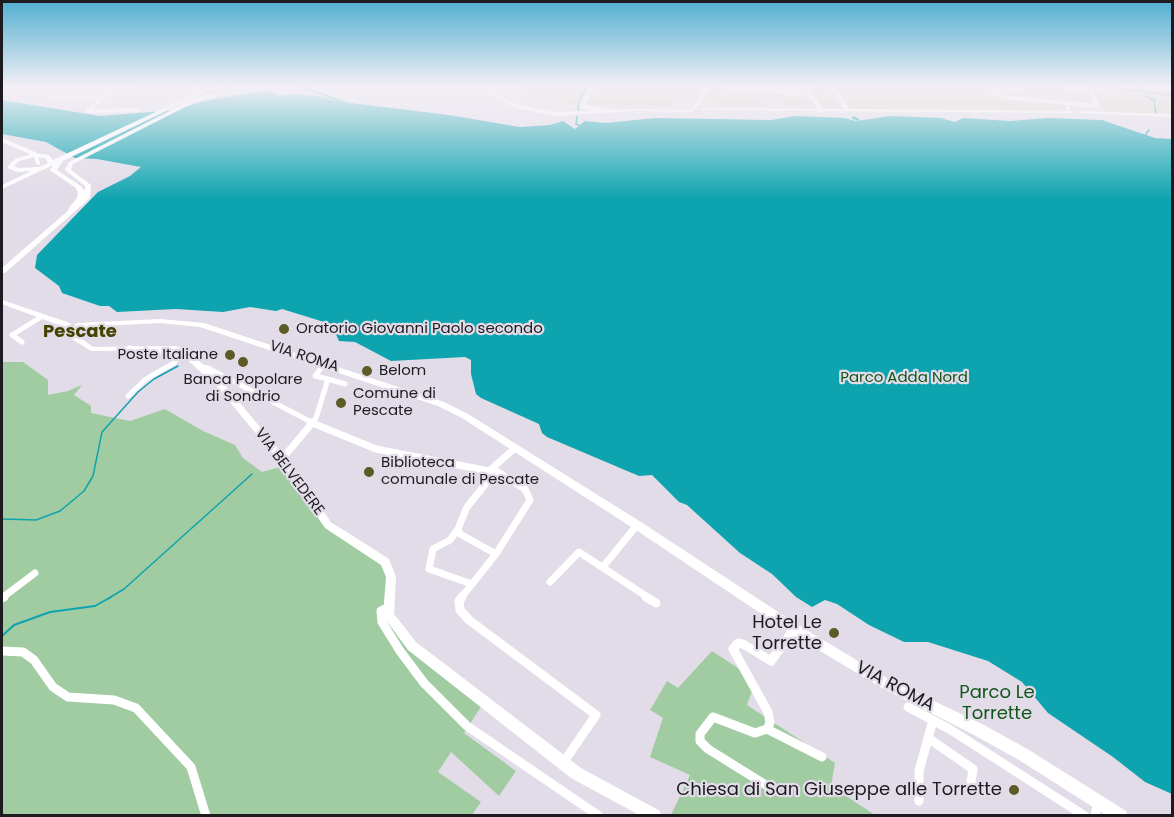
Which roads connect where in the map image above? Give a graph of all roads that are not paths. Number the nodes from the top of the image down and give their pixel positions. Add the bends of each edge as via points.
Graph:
1 (139, 123) edge
2 (140, 123) edge
3 (145, 123) edge
4 (2, 140) edge
5 (81, 151) junction
6 (67, 156) junction
7 (38, 163) dead end
8 (51, 165) junction
9 (2, 186) edge
10 (71, 208) junction
11 (11, 264) junction
12 (2, 269) edge
13 (2, 276) edge
14 (3, 301) edge
15 (41, 317) junction
16 (72, 328) junction
17 (22, 342) dead end
18 (129, 348) junction
19 (324, 364) junction
20 (200, 367) junction
21 (328, 379) junction
22 (345, 384) dead end
23 (128, 396) dead end
24 (312, 423) junction
25 (512, 446) junction
26 (282, 459) junction
27 (494, 468) junction
28 (637, 525) junction
29 (458, 529) junction
30 (496, 554) junction
31 (603, 567) junction
32 (35, 573) dead end
33 (550, 582) dead end
34 (472, 584) junction
35 (2, 598) edge
36 (656, 603) dead end
37 (387, 608) junction
38 (794, 629) junction
39 (2, 651) edge
40 (908, 707) dead end
41 (933, 720) junction
42 (767, 729) junction
43 (928, 738) junction
44 (1004, 744) junction
45 (822, 757) dead end
46 (1000, 760) junction
47 (563, 763) junction
48 (971, 782) dead end
49 (769, 787) dead end
50 (919, 801) dead end
51 (1098, 801) junction
52 (206, 816) edge
53 (599, 816) edge
54 (655, 816) edge
55 (1085, 816) edge
56 (1095, 816) edge
57 (1121, 816) edge

1 - 6 highway
2 - 5 highway
3 - 10 main road via 68,167 89,189 87,198
4 - 7 street via 35,154
5 - 8 highway via 53,168
5 - 9 highway
6 - 8 highway via 28,170 10,167 16,160 45,155
6 - 9 highway
8 - 10 highway via 49,173 77,192
10 - 11 main road
10 - 12 main road
11 - 12 main road
11 - 13 main road
14 - 15 main road, VIA ROMA
15 - 16 main road, VIA ROMA
15 - 17 street via 12,335
16 - 18 main road, VIA BELVEDERE via 91,348
16 - 19 main road, VIA ROMA via 160,321 201,325
18 - 20 main road, VIA BELVEDERE via 175,348
18 - 23 street via 166,351 178,357
19 - 21 street via 315,376
19 - 25 main road, VIA ROMA via 441,404
20 - 24 street
20 - 26 main road, VIA BELVEDERE via 221,386
21 - 22 street
21 - 24 street
24 - 26 street
24 - 27 street via 376,449 487,471
25 - 27 street
25 - 28 main road, VIA ROMA
26 - 37 main road, VIA BELVEDERE via 328,525 385,562 392,577
27 - 29 street via 467,507
27 - 30 street via 525,489 530,497 527,508
28 - 31 street
28 - 38 main road, VIA ROMA
29 - 30 street via 460,534
29 - 34 street via 450,540 433,549 429,569
30 - 34 street
31 - 33 street via 579,552
31 - 36 street
32 - 35 street
34 - 47 street via 459,601 460,610 469,620 596,716
37 - 47 main road via 388,616 412,646
37 - 53 street via 381,611 382,622 400,651 424,683 467,726
38 - 42 street via 771,661 743,644 738,643 733,649 768,712
38 - 44 main road, VIA ROMA via 886,684
39 - 52 street via 23,652 34,660 53,687 68,697 114,700 136,708 191,767
40 - 41 street, VIA ROMA
41 - 43 street
41 - 46 street, VIA ROMA
42 - 45 street
42 - 49 street via 755,733 713,717 699,737 715,754
43 - 48 street via 973,770
43 - 50 street via 919,771
44 - 46 street
44 - 51 main road, VIA ROMA
46 - 55 street, VIA ROMA
47 - 54 main road
51 - 56 street
51 - 57 main road, VIA ROMA

